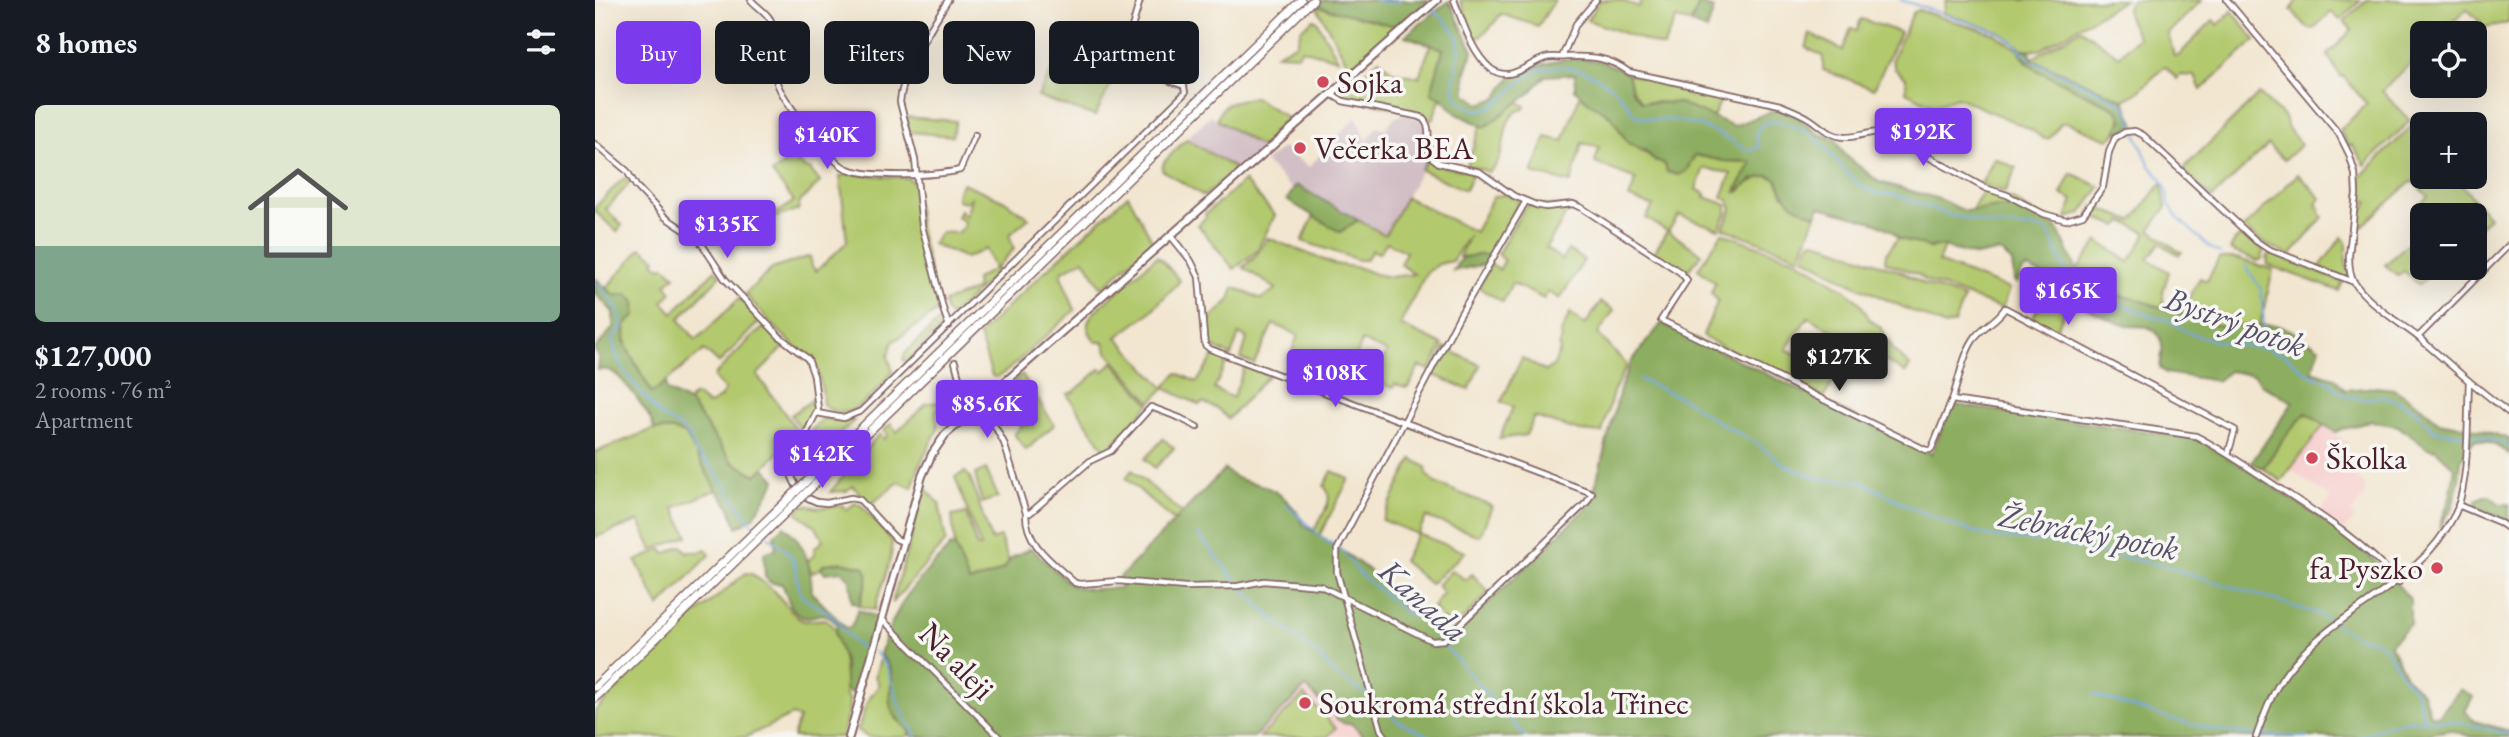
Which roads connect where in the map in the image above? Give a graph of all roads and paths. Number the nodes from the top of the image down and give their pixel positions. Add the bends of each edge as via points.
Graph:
1 (751, 0) edge
2 (948, 0) edge
3 (1140, 0) edge
4 (1313, 0) edge
5 (1437, 0) edge
6 (1454, 0) edge
7 (1596, 0) edge
8 (2227, 0) edge
9 (1300, 4) edge
10 (1562, 58) junction
11 (1331, 94) junction
12 (975, 135) dead end
13 (595, 144) edge
14 (916, 175) junction
15 (1526, 201) junction
16 (1170, 235) junction
17 (2509, 245) edge
18 (2354, 282) junction
19 (949, 326) junction
20 (2418, 337) junction
21 (955, 362) dead end
22 (2469, 381) junction
23 (1952, 400) junction
24 (981, 403) junction
25 (817, 413) junction
26 (2509, 413) edge
27 (1405, 422) junction
28 (1197, 427) dead end
29 (2228, 454) junction
30 (2458, 505) junction
31 (1026, 513) junction
32 (2509, 529) edge
33 (903, 542) junction
34 (741, 551) junction
35 (2399, 582) junction
36 (1344, 597) junction
37 (881, 618) junction
38 (595, 687) edge
39 (595, 698) edge
40 (849, 737) edge
41 (999, 737) edge
42 (1386, 737) edge
43 (2256, 737) edge

1 - 14 street via 770,19 782,94 836,162 847,169
2 - 14 street via 901,92
3 - 19 street via 1125,61 1184,86 1185,93
4 - 9 highway
5 - 11 main road
6 - 10 street via 1477,52 1497,72 1510,74 1547,57
7 - 10 street via 1576,24
8 - 18 street via 2331,125 2349,154 2356,194 2349,255
9 - 34 highway, bridge
10 - 18 street via 1598,57 1629,72 1762,100 1799,112 1835,135 1883,132 1985,188 2066,220 2083,215 2103,187 2115,138 2135,131 2256,241
11 - 15 street via 1343,101 1421,117 1428,126 1428,150 1435,160 1480,172
11 - 16 main road
12 - 14 street via 962,169
13 - 25 street via 627,171 665,218 699,240 725,279 780,337 809,359
14 - 19 street via 922,226
15 - 23 street via 1546,207 1576,205 1680,272 1687,280 1661,320 1926,450 1932,447
15 - 27 street
16 - 24 main road
16 - 27 street via 1199,277 1203,337 1210,349
17 - 20 street
18 - 20 street
19 - 25 street via 855,415 840,418
20 - 22 street
21 - 24 street via 962,389
22 - 26 street
22 - 30 street
23 - 29 street via 2196,436
23 - 29 street via 1970,346 2005,308 2235,430
24 - 31 street via 1004,443
24 - 33 main road via 945,435 932,454
25 - 33 street via 793,458 795,486 817,502 860,500
27 - 36 street via 1337,550
27 - 36 street via 1592,493 1444,640 1432,641
28 - 31 street via 1151,407 1111,451 1090,461
29 - 35 street via 2345,532
30 - 32 street
30 - 35 street via 2424,557
31 - 36 street via 1032,542 1075,583 1118,581 1185,587 1291,582 1321,586
33 - 37 main road
34 - 38 highway
34 - 39 highway
35 - 43 street via 2323,634 2294,663 2272,694
36 - 42 street
37 - 40 main road
37 - 41 street, Na aleji

